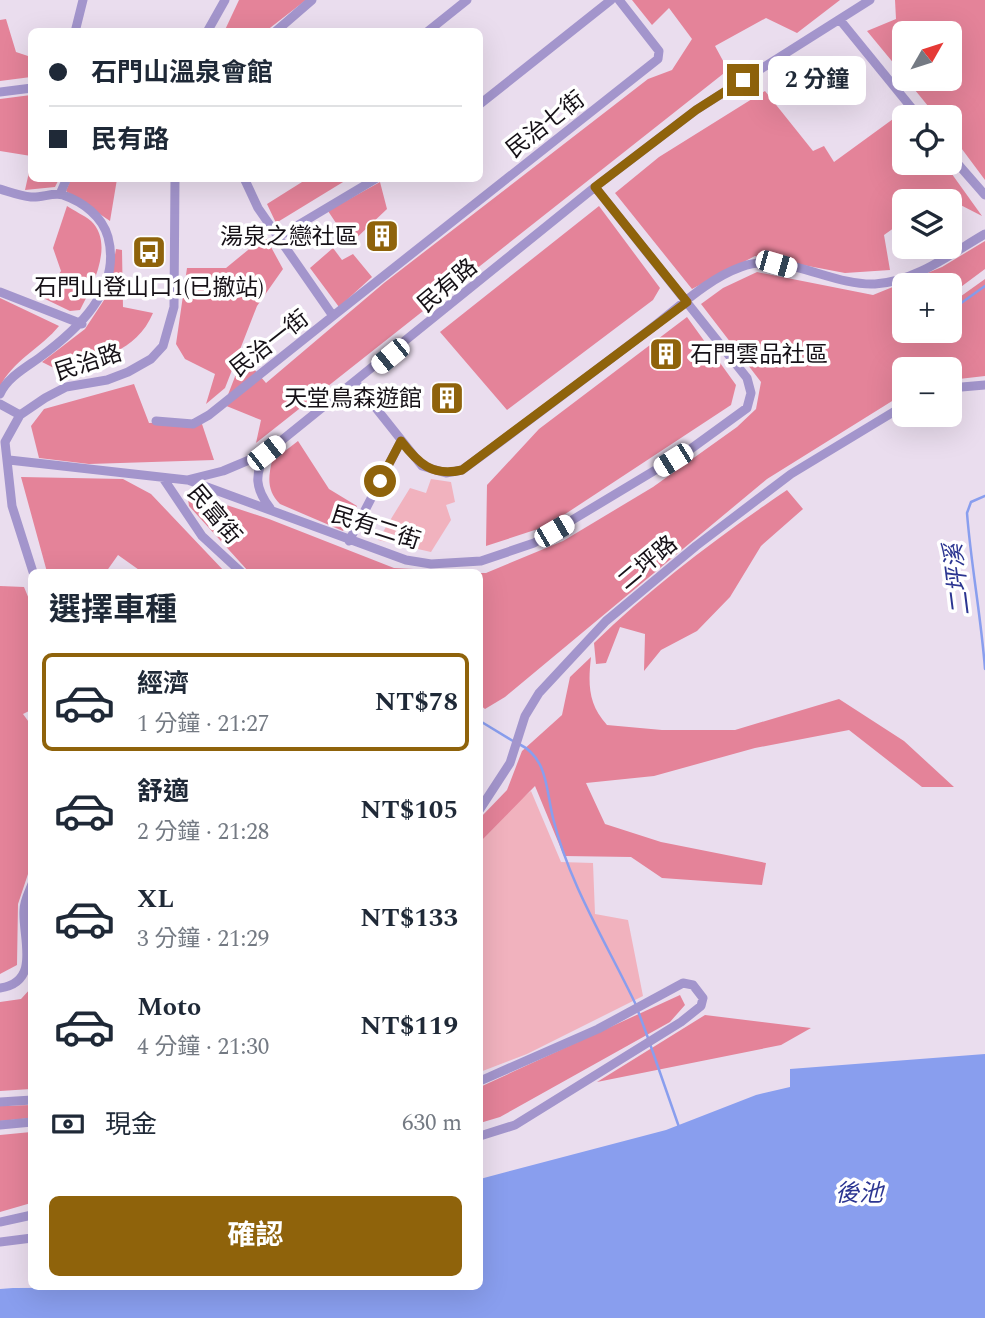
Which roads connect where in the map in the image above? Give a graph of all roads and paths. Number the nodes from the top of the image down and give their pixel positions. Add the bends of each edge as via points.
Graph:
1 (83, 0) edge
2 (225, 0) edge
3 (312, 0) edge
4 (467, 0) edge
5 (611, 0) edge
6 (619, 0) edge
7 (870, 0) edge
8 (840, 20) junction
9 (76, 28) edge
10 (209, 28) edge
11 (280, 28) edge
12 (432, 28) edge
13 (28, 88) edge
14 (0, 92) edge
15 (483, 102) edge
16 (909, 105) edge
17 (962, 169) edge
18 (65, 182) edge
19 (175, 182) edge
20 (246, 182) edge
21 (370, 182) edge
22 (595, 187) junction
23 (0, 190) edge
24 (60, 194) junction
25 (985, 195) edge
26 (985, 234) edge
27 (278, 237) junction
28 (0, 292) edge
29 (687, 302) junction
30 (333, 316) junction
31 (82, 324) junction
32 (356, 383) junction
33 (985, 385) edge
34 (962, 387) edge
35 (0, 394) edge
36 (0, 404) edge
37 (892, 413) edge
38 (20, 415) junction
39 (156, 421) dead end
40 (0, 429) edge
41 (401, 441) junction
42 (5, 442) junction
43 (266, 453) junction
44 (9, 460) junction
45 (163, 478) junction
46 (187, 480) junction
47 (270, 508) junction
48 (349, 541) junction
49 (32, 569) edge
50 (238, 569) edge
51 (483, 804) edge
52 (28, 896) edge
53 (0, 988) edge
54 (483, 1079) edge
55 (28, 1100) edge
56 (0, 1102) edge
57 (28, 1122) edge
58 (0, 1125) edge
59 (483, 1135) edge
60 (28, 1216) edge
61 (0, 1222) edge
62 (28, 1238) edge
63 (0, 1242) edge

1 - 9 street
2 - 10 street
3 - 11 street
4 - 12 street
5 - 15 street
6 - 30 street, 民治七街 via 659,51 658,59
7 - 8 street, 民有路
8 - 16 street
8 - 22 street, 民有路 via 696,110
13 - 14 street
17 - 25 street
18 - 24 street
19 - 38 street, 民治路 via 174,307 163,346 128,372 66,387
20 - 27 street, 民治一街
21 - 27 street
22 - 29 street, 民有二街
22 - 32 street, 民有路
23 - 24 street via 32,197
24 - 31 street via 88,207 105,225 110,243 106,282
26 - 29 street via 910,276 878,284 846,283 776,264 754,263 724,275
27 - 30 street, 民治一街
28 - 31 street
29 - 41 street via 462,470 446,473 422,466
29 - 48 street, 民有二街 via 747,378 751,393 747,408 692,448 534,542 481,561 431,564
30 - 39 street, 民治一街 via 209,415 193,424
31 - 35 street via 11,379
32 - 41 street
32 - 43 street, 民有路
33 - 34 street
36 - 38 street
37 - 51 street, 二坪路 via 791,474 606,621 539,693 510,763
38 - 42 street, 民治路
40 - 42 street
41 - 48 street
42 - 44 street
43 - 46 street, 民有路
43 - 47 street via 257,470 257,482
44 - 45 street, 民有路
44 - 49 street via 12,506
45 - 46 street, 民有路
45 - 50 street, 民富街 via 202,536
46 - 47 street, 民有二街
47 - 48 street, 民有二街
52 - 53 street via 23,911 27,965 19,980
54 - 59 street via 598,1029 683,983 693,985 703,998 701,1006 681,1022 516,1125
55 - 56 street
57 - 58 street
60 - 61 street
62 - 63 street

